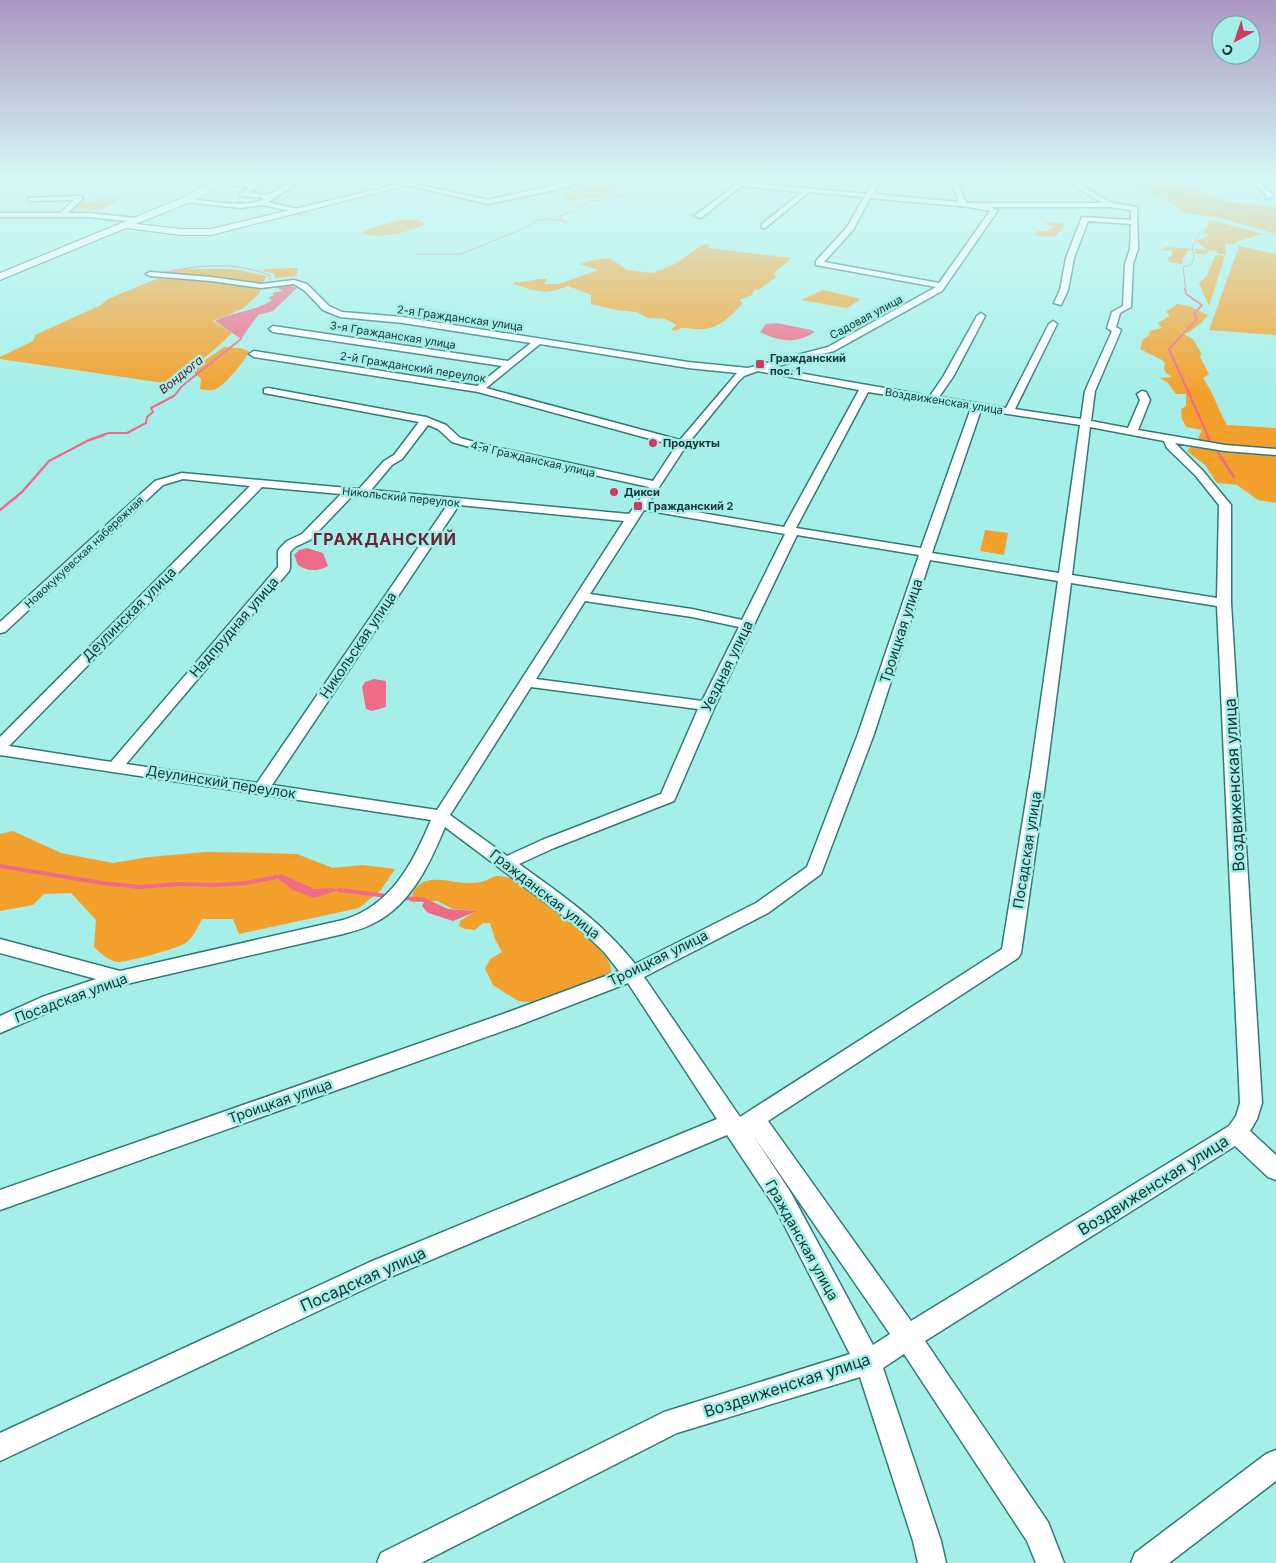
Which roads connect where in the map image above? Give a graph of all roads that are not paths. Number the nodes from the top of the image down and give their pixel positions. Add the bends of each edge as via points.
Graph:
1 (65, 250) edge
2 (831, 250) edge
3 (966, 250) edge
4 (1073, 250) edge
5 (1134, 250) edge
6 (150, 274) dead end
7 (0, 277) edge
8 (941, 286) junction
9 (1058, 303) dead end
10 (980, 316) dead end
11 (1053, 324) dead end
12 (273, 329) dead end
13 (539, 341) junction
14 (254, 354) dead end
15 (509, 364) junction
16 (749, 371) junction
17 (865, 388) junction
18 (479, 389) junction
19 (268, 391) dead end
20 (1142, 394) dead end
21 (933, 400) junction
22 (977, 407) junction
23 (1009, 411) junction
24 (426, 420) junction
25 (1086, 423) junction
26 (1132, 432) junction
27 (1168, 439) junction
28 (682, 444) junction
29 (1276, 452) edge
30 (170, 478) joint
31 (259, 483) junction
32 (656, 486) junction
33 (356, 492) junction
34 (455, 502) junction
35 (641, 506) junction
36 (632, 518) junction
37 (791, 531) junction
38 (926, 554) junction
39 (1066, 578) junction
40 (582, 597) junction
41 (1224, 603) junction
42 (747, 625) junction
43 (0, 629) edge
44 (526, 682) junction
45 (707, 706) junction
46 (0, 748) edge
47 (115, 766) junction
48 (262, 788) junction
49 (441, 816) junction
50 (506, 863) junction
51 (0, 946) edge
52 (632, 974) junction
53 (120, 978) junction
54 (0, 1025) edge
55 (741, 1124) junction
56 (1237, 1133) junction
57 (1276, 1170) edge
58 (0, 1200) edge
59 (907, 1337) junction
60 (868, 1362) junction
61 (0, 1447) edge
62 (1276, 1464) edge
63 (391, 1563) edge
64 (932, 1563) edge
65 (1050, 1563) edge
66 (1145, 1563) edge

1 - 7 main road
2 - 8 street via 819,263
3 - 8 street, Садовая улица
4 - 9 street
5 - 25 street, Посадская улица via 1129,264 1127,307 1116,312 1111,328 1117,330 1090,391
6 - 13 street, 2-я Гражданская улица via 261,286 299,283 315,293 333,312
8 - 16 street, Садовая улица via 933,294 831,349
10 - 21 street
11 - 23 street
12 - 15 street, 3-я Гражданская улица
13 - 15 street
13 - 16 street, 2-я Гражданская улица via 688,365
14 - 18 street, 2-й Гражданский переулок
15 - 18 street
16 - 17 street, Воздвиженская улица
16 - 28 street
17 - 21 street, Воздвиженская улица
17 - 37 street, Уездная улица
18 - 28 street, 2-й Гражданский переулок
19 - 24 street, 4-я Гражданская улица
20 - 26 street via 1145,400
21 - 22 street, Воздвиженская улица
22 - 23 street, Воздвиженская улица
22 - 38 street, Троицкая улица
23 - 25 street, Воздвиженская улица
24 - 32 street, 4-я Гражданская улица via 442,427 456,440
24 - 33 street via 398,456
25 - 26 street, Воздвиженская улица
25 - 39 street, Посадская улица
26 - 27 street, Воздвиженская улица
27 - 29 street
27 - 41 street, Воздвиженская улица via 1225,506
28 - 32 street
30 - 31 street, Никольский переулок via 182,476
30 - 43 street, Новокукуевская набережная via 159,483
31 - 33 street, Никольский переулок
31 - 46 street, Деулинская улица
32 - 35 street
33 - 34 street, Никольский переулок
33 - 47 street, Надпрудная улица via 306,537 284,551 284,568
34 - 36 street, Никольский переулок
34 - 48 street, Никольская улица
35 - 36 street
35 - 37 street
36 - 40 street
37 - 38 street
37 - 42 street, Уездная улица
38 - 39 street
38 - 52 street, Троицкая улица via 866,734 815,870 762,908
39 - 41 street
39 - 55 street, Посадская улица via 1010,953
40 - 42 street via 692,613
40 - 44 street
41 - 56 street, Воздвиженская улица via 1252,1103
42 - 45 street, Уездная улица
44 - 45 street
44 - 49 street
45 - 50 street, Уездная улица via 668,797
46 - 47 street, Деулинский переулок
47 - 48 street, Деулинский переулок
48 - 49 street, Деулинский переулок
49 - 50 street, Гражданская улица
49 - 53 street, Посадская улица via 416,873 396,897 371,917 343,927
50 - 52 street, Гражданская улица via 584,921
51 - 53 street
52 - 55 street, Гражданская улица
52 - 58 street, Троицкая улица
53 - 54 street, Посадская улица via 49,1003
55 - 59 street
55 - 60 street, Гражданская улица
55 - 61 street, Посадская улица via 379,1270
56 - 57 street
56 - 59 street, Воздвиженская улица
59 - 60 street, Воздвиженская улица
59 - 65 street via 1038,1532
60 - 63 street, Воздвиженская улица via 673,1421
60 - 64 street, Гражданская улица
62 - 66 street

